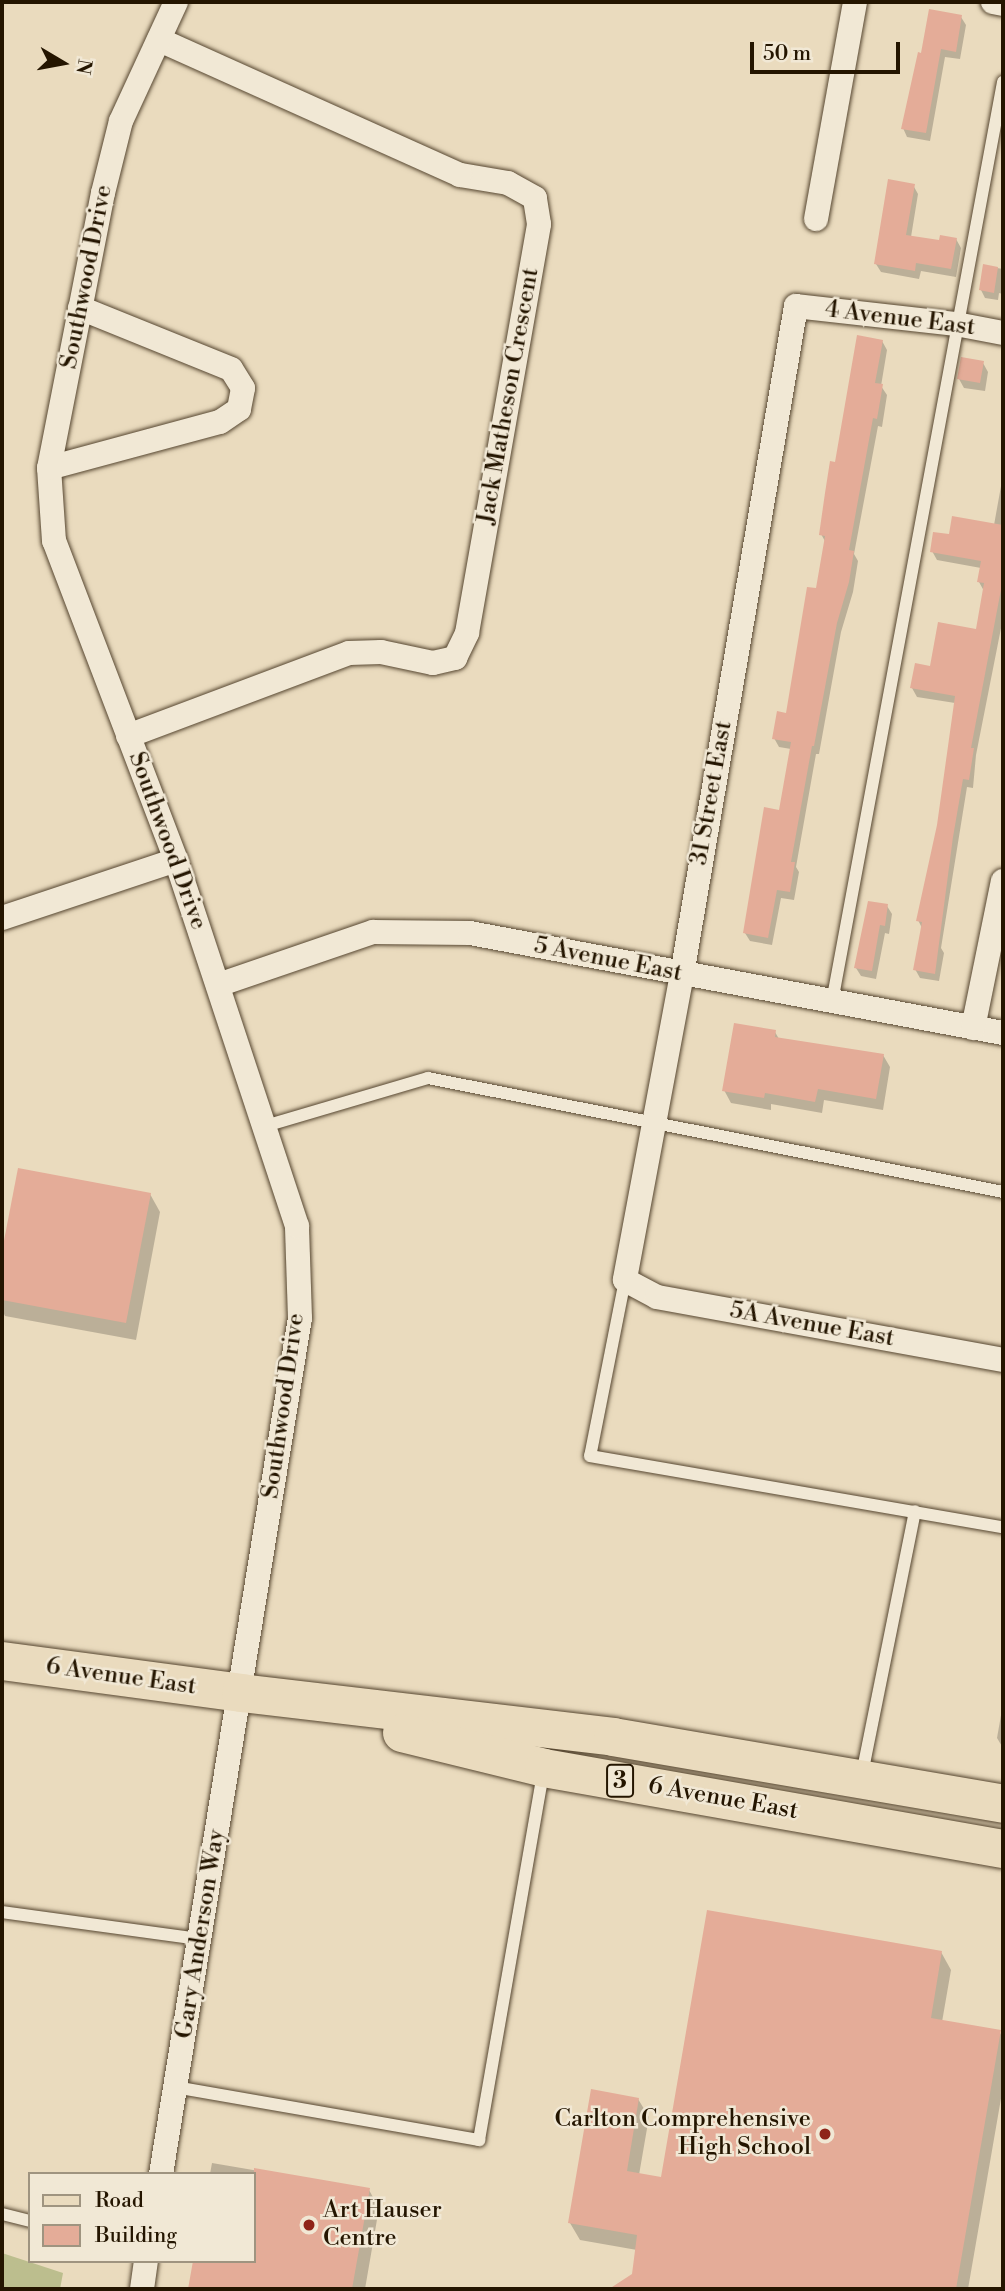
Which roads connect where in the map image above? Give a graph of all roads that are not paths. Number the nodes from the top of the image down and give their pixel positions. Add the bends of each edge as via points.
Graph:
1 (176, 2) edge
2 (855, 2) edge
3 (993, 2) edge
4 (1003, 4) edge
5 (159, 40) junction
6 (1003, 82) edge
7 (816, 219) dead end
8 (796, 306) joint
9 (80, 308) junction
10 (956, 324) junction
11 (1003, 333) edge
12 (49, 468) junction
13 (128, 736) junction
14 (176, 860) junction
15 (1003, 881) edge
16 (2, 918) edge
17 (682, 974) junction
18 (218, 985) junction
19 (832, 1002) junction
20 (974, 1028) junction
21 (1003, 1033) edge
22 (654, 1124) junction
23 (265, 1126) junction
24 (1003, 1192) edge
25 (625, 1280) junction
26 (1003, 1360) edge
27 (915, 1511) junction
28 (1003, 1527) edge
29 (2, 1661) edge
30 (241, 1693) junction
31 (595, 1757) junction
32 (544, 1768) junction
33 (861, 1778) junction
34 (1003, 1804) edge
35 (1003, 1849) edge
36 (2, 1912) edge
37 (200, 1939) junction
38 (175, 2087) junction
39 (161, 2172) edge
40 (2, 2214) edge
41 (28, 2220) edge
42 (146, 2263) edge
43 (142, 2289) edge

1 - 5 street, Southwood Drive
2 - 7 street
3 - 4 street
5 - 9 street, Southwood Drive via 121,121
5 - 13 street, Jack Matheson Crescent via 460,175 508,183 535,198 539,224 467,633 455,658 433,663 381,652 349,653
6 - 10 lane
8 - 10 street, 4 Avenue East
8 - 17 street, 31 Street East
9 - 12 street, Southwood Drive
9 - 12 street via 231,369 243,388 239,409 220,422
10 - 11 street, 4 Avenue East
10 - 19 lane
12 - 13 street, Southwood Drive via 54,541
13 - 14 street, Southwood Drive
14 - 16 street
14 - 18 street, Southwood Drive
15 - 20 street
17 - 18 street, 5 Avenue East via 470,933 373,932
17 - 19 street, 5 Avenue East
17 - 22 street, 31 Street East
18 - 23 street, Southwood Drive
19 - 20 street, 5 Avenue East
20 - 21 street, 5 Avenue East
22 - 23 lane via 428,1077
22 - 24 lane
22 - 25 street, 31 Street East
23 - 30 street, Southwood Drive via 297,1226 300,1318
25 - 26 street, 5A Avenue East via 657,1297
25 - 27 lane via 590,1456
27 - 28 lane
27 - 33 lane
29 - 30 main road, 6 Avenue East / 3
30 - 31 main road, 6 Avenue East / 3
30 - 32 main road, 6 Avenue East / 3
30 - 37 street, Gary Anderson Way
31 - 32 main road, 6 Avenue East / 3
31 - 33 main road, 6 Avenue East / 3
31 - 35 main road, 6 Avenue East / 3
32 - 38 lane via 479,2140
33 - 34 main road, 6 Avenue East / 3
36 - 37 lane
37 - 38 street, Gary Anderson Way
38 - 39 street, Gary Anderson Way
40 - 41 lane
42 - 43 street

